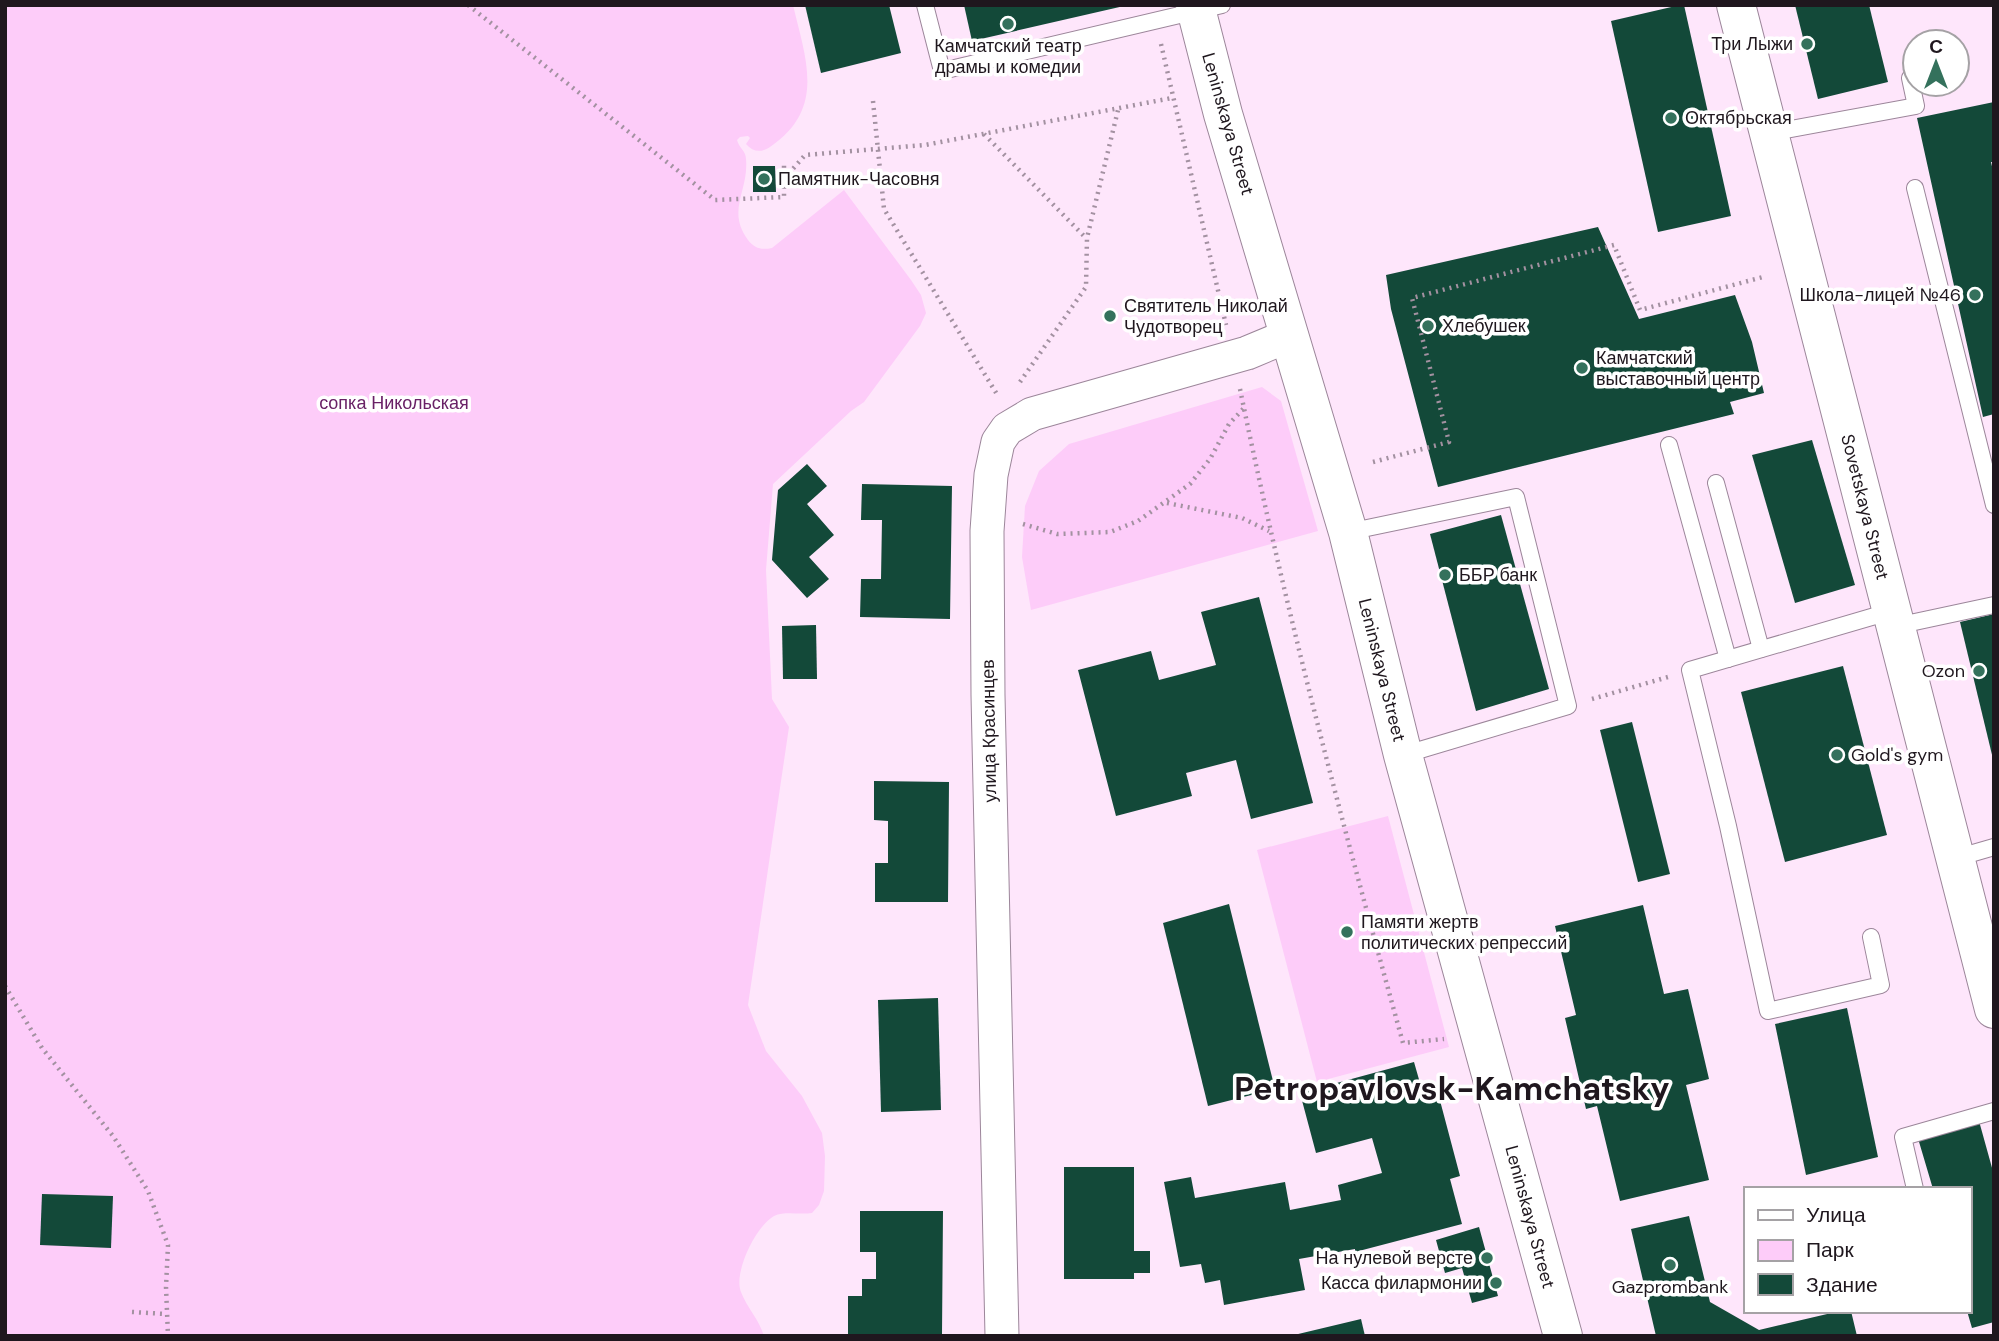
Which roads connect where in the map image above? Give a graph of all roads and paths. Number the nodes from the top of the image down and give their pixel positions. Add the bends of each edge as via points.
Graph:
1 (468, 5) edge
2 (925, 5) edge
3 (1737, 5) edge
4 (1205, 7) edge
5 (1156, 21) junction
6 (1172, 98) junction
7 (1914, 98) edge
8 (873, 101) dead end
9 (1118, 110) junction
10 (1769, 133) junction
11 (984, 134) junction
12 (877, 150) junction
13 (784, 162) dead end
14 (784, 179) junction
15 (1915, 188) dead end
16 (1087, 238) junction
17 (1763, 277) dead end
18 (1290, 335) junction
19 (1234, 357) junction
20 (1244, 408) junction
21 (1014, 423) junction
22 (1668, 445) dead end
23 (1373, 462) dead end
24 (1716, 483) dead end
25 (1166, 503) junction
26 (1994, 505) edge
27 (988, 515) junction
28 (1269, 531) junction
29 (1348, 532) junction
30 (1994, 605) edge
31 (1894, 619) junction
32 (1760, 649) junction
33 (1728, 659) junction
34 (1690, 670) junction
35 (1568, 706) junction
36 (1403, 755) junction
37 (1994, 848) edge
38 (1955, 859) junction
39 (1871, 937) dead end
40 (5, 986) edge
41 (1994, 1009) edge
42 (1448, 1039) dead end
43 (1994, 1111) edge
44 (1915, 1187) edge
45 (132, 1312) dead end
46 (166, 1314) junction
47 (168, 1336) edge
48 (1002, 1336) edge
49 (1563, 1336) edge

1 - 14 path via 715,200 784,197
2 - 5 lane via 942,71
3 - 10 main road, Sovetskaya Street
4 - 5 lane
4 - 18 main road, Leninskaya Street via 1223,114
5 - 6 path
6 - 9 path
6 - 19 path
7 - 10 lane via 1916,106
8 - 12 path
9 - 11 path
9 - 16 path
10 - 31 main road, Sovetskaya Street
11 - 12 path
11 - 16 path
12 - 14 path via 805,155
12 - 21 path via 884,209
13 - 14 path
15 - 26 lane
16 - 21 path via 1086,287 1013,392
17 - 23 path via 1640,310 1614,246 1412,298 1449,442
18 - 19 street
18 - 29 main road, Leninskaya Street
19 - 20 path
19 - 21 street
20 - 25 path via 1190,484
20 - 28 path
21 - 27 street, улица Красинцев via 996,450
22 - 33 lane
24 - 32 lane
25 - 27 path via 1111,532 1057,534
25 - 28 path via 1242,518
27 - 48 street, улица Красинцев
28 - 42 path via 1403,1043
29 - 35 lane via 1516,497
29 - 36 main road, Leninskaya Street
30 - 31 lane
31 - 32 lane
31 - 38 main road, Sovetskaya Street
32 - 33 lane
33 - 34 lane
34 - 35 path
34 - 39 lane via 1768,1011 1881,985
35 - 36 lane
36 - 49 main road, Leninskaya Street
37 - 38 lane
38 - 41 main road, Sovetskaya Street
40 - 46 path via 42,1048 113,1136 148,1191 168,1245
43 - 44 lane via 1903,1137
45 - 46 path
46 - 47 path

